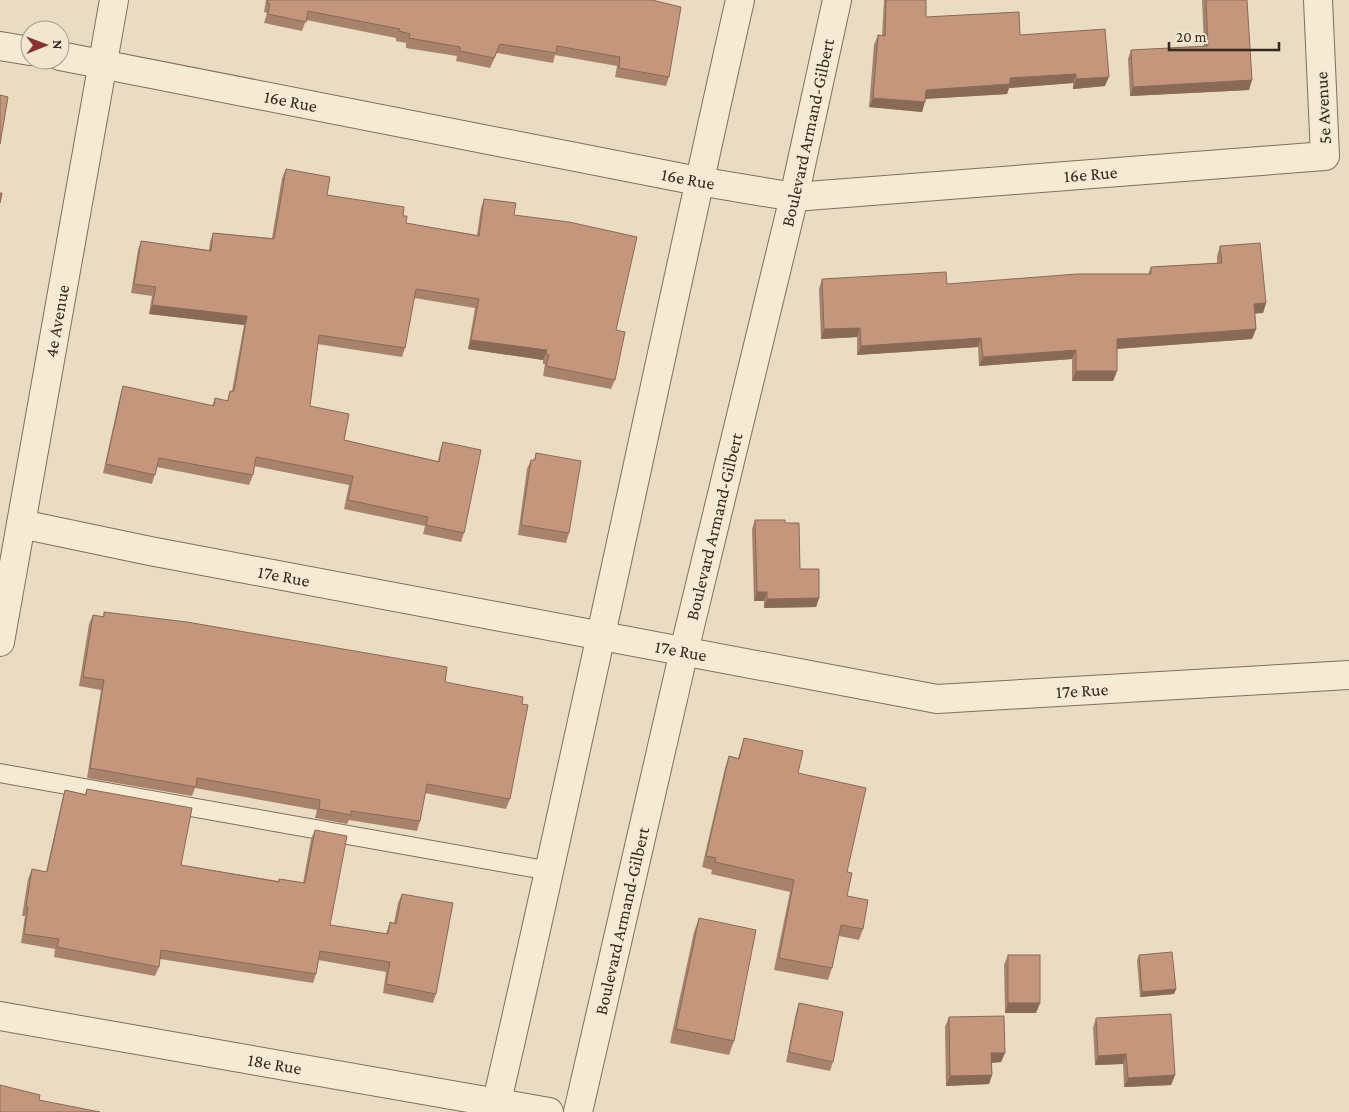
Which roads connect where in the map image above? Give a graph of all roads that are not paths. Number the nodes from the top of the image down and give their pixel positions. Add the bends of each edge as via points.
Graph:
1 (114, 0) edge
2 (740, 0) edge
3 (837, 0) edge
4 (1318, 0) edge
5 (0, 46) edge
6 (20, 49) edge
7 (70, 58) edge
8 (103, 64) junction
9 (1326, 156) joint
10 (698, 181) junction
11 (794, 197) junction
12 (21, 524) junction
13 (602, 635) junction
14 (0, 642) edge
15 (684, 651) junction
16 (1349, 675) edge
17 (0, 773) edge
18 (550, 871) junction
19 (0, 1016) edge
20 (497, 1101) junction
21 (549, 1112) edge
22 (578, 1112) edge

1 - 8 street, 4e Avenue
2 - 10 street
3 - 11 street, Boulevard Armand-Gilbert
4 - 9 street, 5e Avenue
5 - 6 street
7 - 8 street, 16e Rue
8 - 10 street, 16e Rue
8 - 12 street, 4e Avenue
9 - 11 street, 16e Rue
10 - 11 street, 16e Rue
10 - 13 street
11 - 15 street, Boulevard Armand-Gilbert
12 - 13 street, 17e Rue
12 - 14 street, 4e Avenue
13 - 15 street, 17e Rue
13 - 18 street
15 - 16 street, 17e Rue via 937,699
15 - 22 street, Boulevard Armand-Gilbert
17 - 18 lane
18 - 20 street
19 - 20 street, 18e Rue
20 - 21 street, 18e Rue

